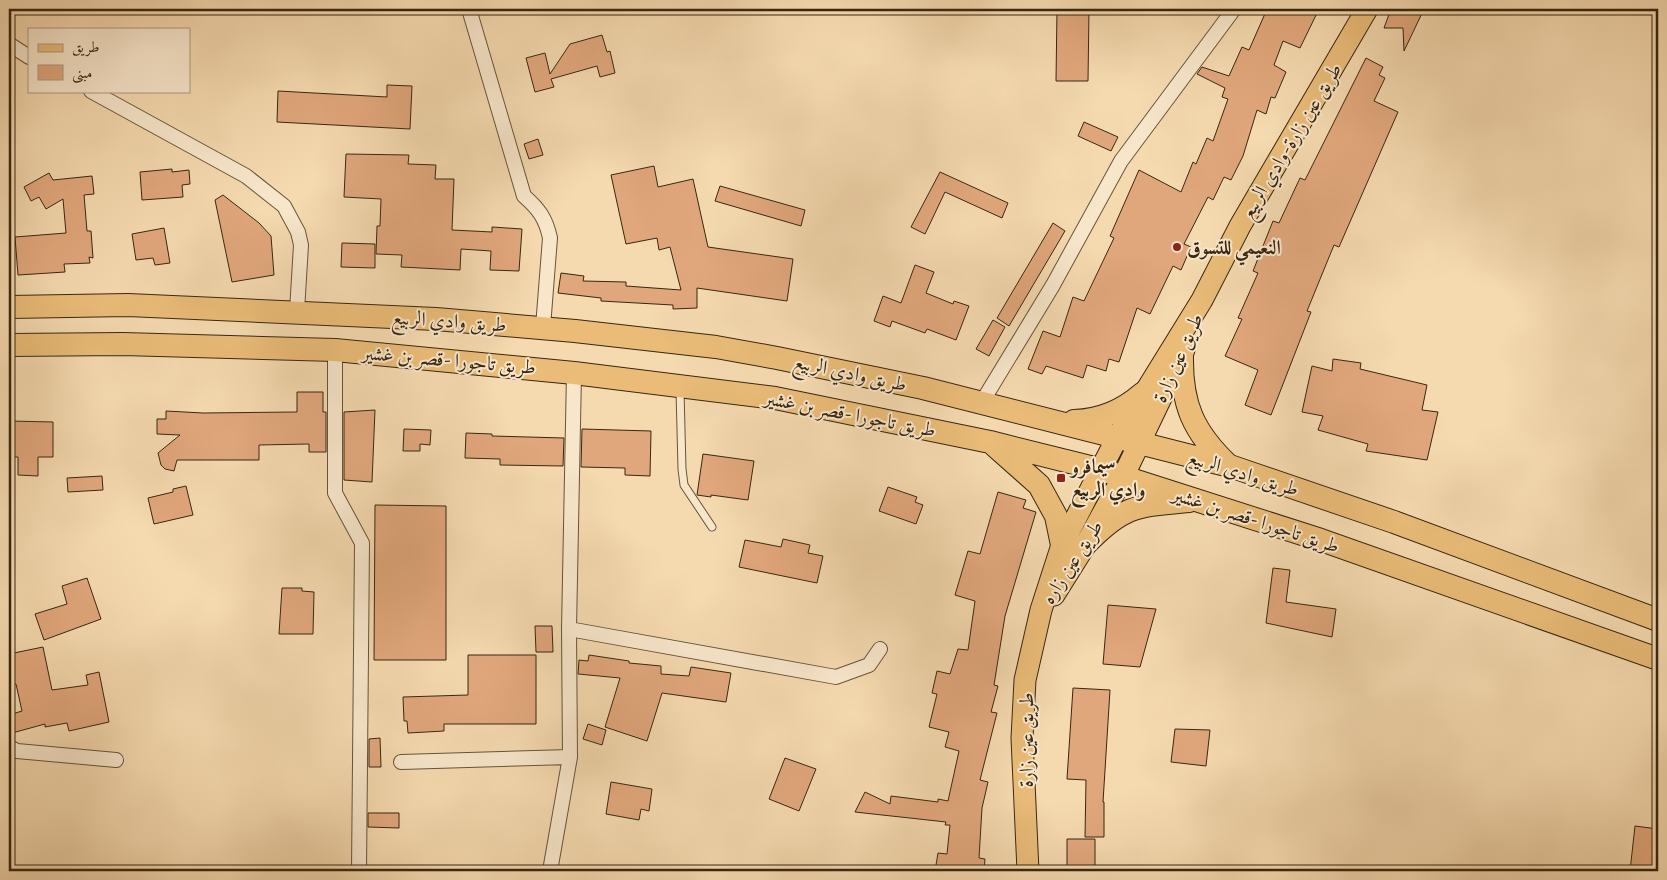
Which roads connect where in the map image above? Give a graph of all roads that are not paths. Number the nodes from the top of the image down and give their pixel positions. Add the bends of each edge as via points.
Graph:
1 (469, 9) edge
2 (1234, 9) edge
3 (1367, 9) edge
4 (9, 44) edge
5 (28, 56) edge
6 (93, 92) edge
7 (1202, 300) junction
8 (9, 306) edge
9 (297, 311) junction
10 (543, 327) junction
11 (9, 345) edge
12 (335, 350) junction
13 (1182, 355) junction
14 (574, 373) junction
15 (680, 385) junction
16 (1143, 393) junction
17 (982, 402) junction
18 (1054, 420) junction
19 (1129, 439) junction
20 (990, 442) junction
21 (1230, 466) junction
22 (1113, 473) junction
23 (1199, 500) junction
24 (712, 527) dead end
25 (1086, 544) junction
26 (1062, 545) junction
27 (1042, 610) junction
28 (1658, 620) edge
29 (569, 629) junction
30 (880, 649) dead end
31 (1658, 660) edge
32 (9, 747) edge
33 (570, 757) junction
34 (116, 760) dead end
35 (401, 762) dead end
36 (360, 871) edge
37 (550, 871) edge
38 (1028, 871) edge

1 - 10 street via 524,196 541,211 548,227 550,238
2 - 17 street via 1122,161 1053,285
3 - 7 main road, طريق عين زارة-وادي الربيع via 1240,226
4 - 5 street
6 - 9 street via 246,176 284,206 301,244
7 - 13 main road, طريق عين زارة
7 - 16 main road, طريق عين زاره
8 - 9 highway, طريق وادي الربيع via 128,305
9 - 10 highway, طريق وادي الربيع
10 - 17 highway, طريق وادي الربيع via 716,347
11 - 12 highway, طريق تاجورا -قصر بن غشير via 123,344
12 - 14 highway, طريق تاجورا -قصر بن غشير
12 - 36 street via 334,493 362,543
13 - 19 main road, طريق عين زارة
13 - 21 highway via 1186,405 1196,428 1211,449
14 - 15 highway, طريق تاجورا -قصر بن غشير
14 - 29 street
15 - 20 highway, طريق تاجورا -قصر بن غشير via 775,398
15 - 24 lane via 684,485
16 - 18 highway via 1132,403 1106,416 1076,421
16 - 19 main road, طريق عين زاره
17 - 18 highway, طريق وادي الربيع
18 - 19 highway, طريق وادي الربيع
19 - 21 highway, طريق وادي الربيع
19 - 22 main road, طريق عين زاره
20 - 22 highway, طريق تاجورا -قصر بن غشير
20 - 26 highway via 1039,485 1056,516
21 - 28 highway, طريق وادي الربيع
22 - 23 highway, طريق تاجورا -قصر بن غشير
22 - 25 main road, طريق عين زاره
22 - 26 main road, طريق عين زاره
23 - 25 highway via 1138,507 1124,512 1107,523
23 - 31 highway, طريق تاجورا -قصر بن غشير
25 - 27 main road, طريق عين زاره
26 - 27 main road, طريق عين زاره
27 - 38 main road, طريق عين زارة via 1025,680 1022,738
29 - 30 street via 836,677 869,666
29 - 33 street
32 - 34 street via 17,751
33 - 35 street
33 - 37 street

